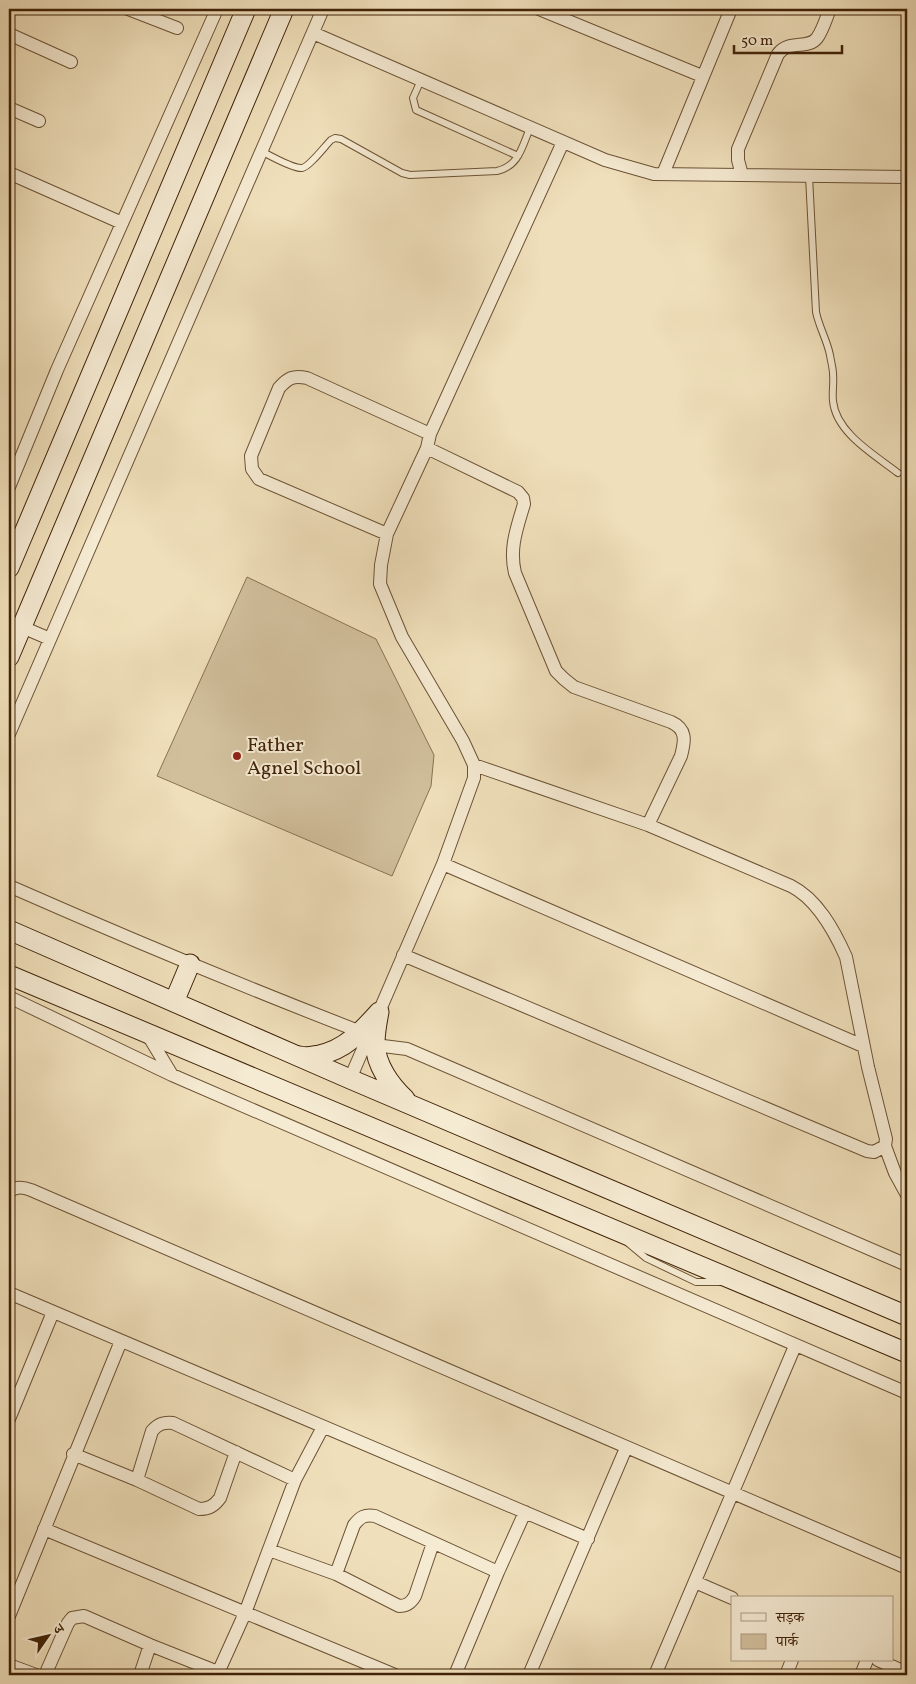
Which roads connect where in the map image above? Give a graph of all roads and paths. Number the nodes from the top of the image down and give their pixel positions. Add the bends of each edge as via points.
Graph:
1 (128, 9) edge
2 (217, 9) edge
3 (246, 9) edge
4 (284, 9) edge
5 (323, 9) edge
6 (539, 9) edge
7 (730, 9) edge
8 (830, 9) edge
9 (178, 28) dead end
10 (313, 33) junction
11 (9, 34) edge
12 (71, 62) dead end
13 (702, 76) junction
14 (422, 80) junction
15 (9, 108) edge
16 (39, 121) dead end
17 (530, 128) junction
18 (563, 142) junction
19 (261, 152) junction
20 (518, 156) junction
21 (9, 173) edge
22 (663, 174) junction
23 (742, 175) junction
24 (809, 176) junction
25 (907, 177) edge
26 (122, 223) junction
27 (430, 434) junction
28 (427, 448) junction
29 (898, 473) dead end
30 (9, 487) edge
31 (387, 534) junction
32 (9, 568) edge
33 (22, 627) junction
34 (50, 639) junction
35 (9, 656) edge
36 (9, 734) edge
37 (474, 765) junction
38 (648, 825) junction
39 (443, 864) junction
40 (9, 886) edge
41 (9, 930) edge
42 (403, 955) junction
43 (190, 964) junction
44 (9, 975) edge
45 (9, 996) edge
46 (174, 1002) junction
47 (378, 1012) junction
48 (146, 1032) junction
49 (361, 1032) junction
50 (375, 1044) junction
51 (863, 1046) junction
52 (290, 1053) junction
53 (172, 1075) junction
54 (350, 1079) junction
55 (413, 1106) junction
56 (885, 1146) junction
57 (9, 1192) edge
58 (907, 1195) edge
59 (907, 1265) edge
60 (9, 1294) edge
61 (53, 1312) junction
62 (907, 1316) edge
63 (121, 1341) junction
64 (795, 1346) junction
65 (907, 1352) edge
66 (907, 1394) edge
67 (9, 1419) edge
68 (323, 1427) junction
69 (626, 1448) junction
70 (236, 1452) junction
71 (73, 1454) junction
72 (137, 1480) junction
73 (295, 1480) junction
74 (732, 1493) junction
75 (525, 1512) junction
76 (44, 1529) junction
77 (588, 1539) junction
78 (433, 1543) junction
79 (269, 1550) junction
80 (907, 1568) edge
81 (498, 1572) junction
82 (336, 1574) junction
83 (694, 1582) junction
84 (731, 1598) edge
85 (245, 1613) junction
86 (9, 1616) edge
87 (150, 1645) junction
88 (791, 1662) edge
89 (866, 1662) edge
90 (882, 1662) edge
91 (9, 1665) edge
92 (907, 1673) edge
93 (218, 1674) edge
94 (36, 1675) edge
95 (45, 1675) edge
96 (140, 1675) edge
97 (395, 1675) edge
98 (455, 1675) edge
99 (529, 1675) edge
100 (655, 1675) edge
101 (786, 1675) edge
102 (860, 1675) edge

1 - 9 street
2 - 26 street
3 - 32 street
4 - 33 street
5 - 10 street
6 - 13 street
7 - 13 street
8 - 23 street via 818,37 787,46 778,54 738,149
10 - 14 street
10 - 19 street
11 - 12 street
13 - 22 street
14 - 17 street
14 - 20 lane via 413,98 416,110
15 - 16 street
17 - 18 street
17 - 20 lane
18 - 22 street via 605,160
18 - 27 street
19 - 20 lane via 301,168 335,138 402,173 417,176 497,171 506,169
19 - 34 street
21 - 26 street
22 - 23 street
23 - 24 street
24 - 25 street
24 - 29 lane via 816,312 830,353 837,418 844,429
26 - 30 street
27 - 28 street
27 - 31 street via 307,378 296,376 279,388 251,456 252,469 259,479
28 - 31 street
28 - 38 street via 518,492 523,498 512,560 556,671 574,687 671,722 678,725 683,733 681,756
31 - 37 street via 380,584 402,638
33 - 34 street
33 - 35 street
34 - 36 street
37 - 38 street
37 - 39 street via 469,796
38 - 51 street via 791,886 807,896 846,957
39 - 42 street
39 - 51 street
40 - 43 street
41 - 46 street
42 - 47 street
42 - 56 street via 867,1151 874,1152
43 - 46 street
43 - 49 street
44 - 48 street
45 - 53 street
46 - 52 street
47 - 49 street
47 - 50 street
47 - 54 street
48 - 53 street
48 - 65 street
49 - 52 street via 328,1053 306,1058
50 - 55 street via 386,1078
50 - 59 street via 406,1049
51 - 56 street
52 - 54 street
53 - 64 street
54 - 55 street
55 - 62 street
56 - 58 street
57 - 69 street via 22,1187 31,1190
60 - 61 street
61 - 63 street
61 - 67 street
63 - 68 street
63 - 71 street
64 - 66 street
64 - 74 street
68 - 73 street
68 - 75 street
69 - 74 street
69 - 77 street
70 - 72 street via 220,1498 209,1508 199,1509
70 - 72 street via 173,1423 164,1422 152,1432
70 - 73 street
71 - 72 street
71 - 76 street
73 - 79 street
74 - 80 street
74 - 83 street
75 - 77 street
75 - 81 street
76 - 85 street
76 - 86 street
77 - 99 street
78 - 81 street
78 - 82 street via 366,1514 354,1525
78 - 82 street via 415,1596 405,1606 398,1606
79 - 82 street
79 - 85 street
81 - 98 street
83 - 84 street
83 - 100 street
85 - 93 street
85 - 97 street
87 - 93 street
87 - 95 street via 78,1616 68,1623
87 - 96 street
88 - 101 street
89 - 102 street
90 - 92 street
91 - 94 street

